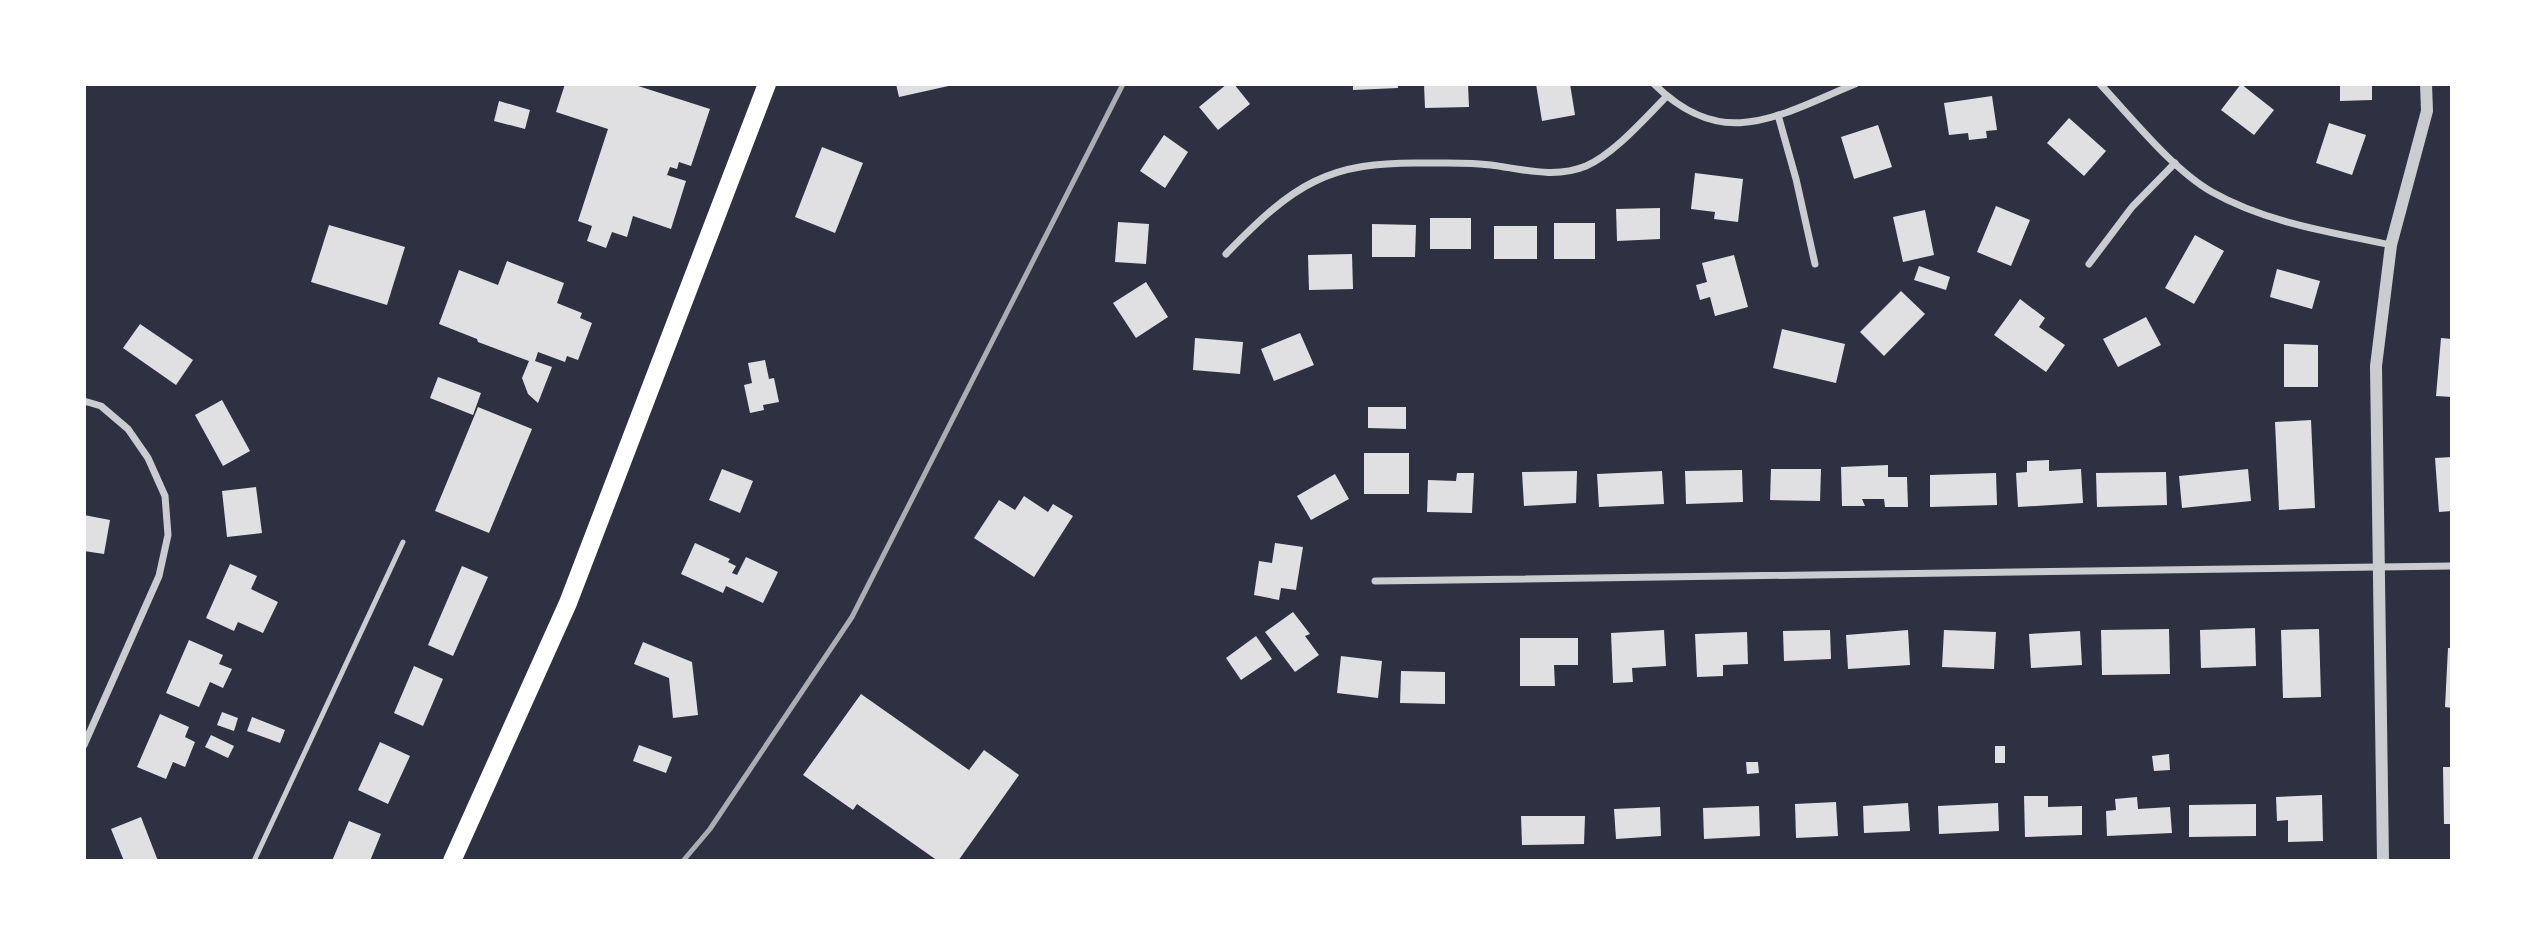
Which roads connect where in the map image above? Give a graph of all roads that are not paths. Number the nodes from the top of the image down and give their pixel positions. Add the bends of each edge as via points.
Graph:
1 (766, 84) edge
2 (1654, 84) edge
3 (1855, 84) edge
4 (2100, 84) edge
5 (2427, 84) edge
6 (1667, 96) junction
7 (1778, 116) junction
8 (2175, 163) junction
9 (2391, 245) junction
10 (1226, 254) dead end
11 (1815, 264) dead end
12 (2090, 264) dead end
13 (84, 401) edge
14 (403, 542) dead end
15 (2452, 566) edge
16 (2378, 567) junction
17 (1375, 581) dead end
18 (84, 745) edge
19 (254, 861) edge
20 (452, 861) edge
21 (2383, 861) edge

1 - 20 main road via 568,603
2 - 6 street
3 - 7 street
4 - 8 street
5 - 9 street via 2427,111
6 - 7 street via 1689,112 1716,122 1744,125
6 - 10 street via 1606,152 1566,171 1534,172 1473,163 1339,170 1291,195
7 - 11 street
8 - 9 street via 2210,191 2264,216
8 - 12 street via 2133,207
9 - 16 street via 2376,366
13 - 18 street via 101,406 128,429 148,458 165,496 168,535 159,576
14 - 19 lane
15 - 16 street
16 - 17 street
16 - 21 street

